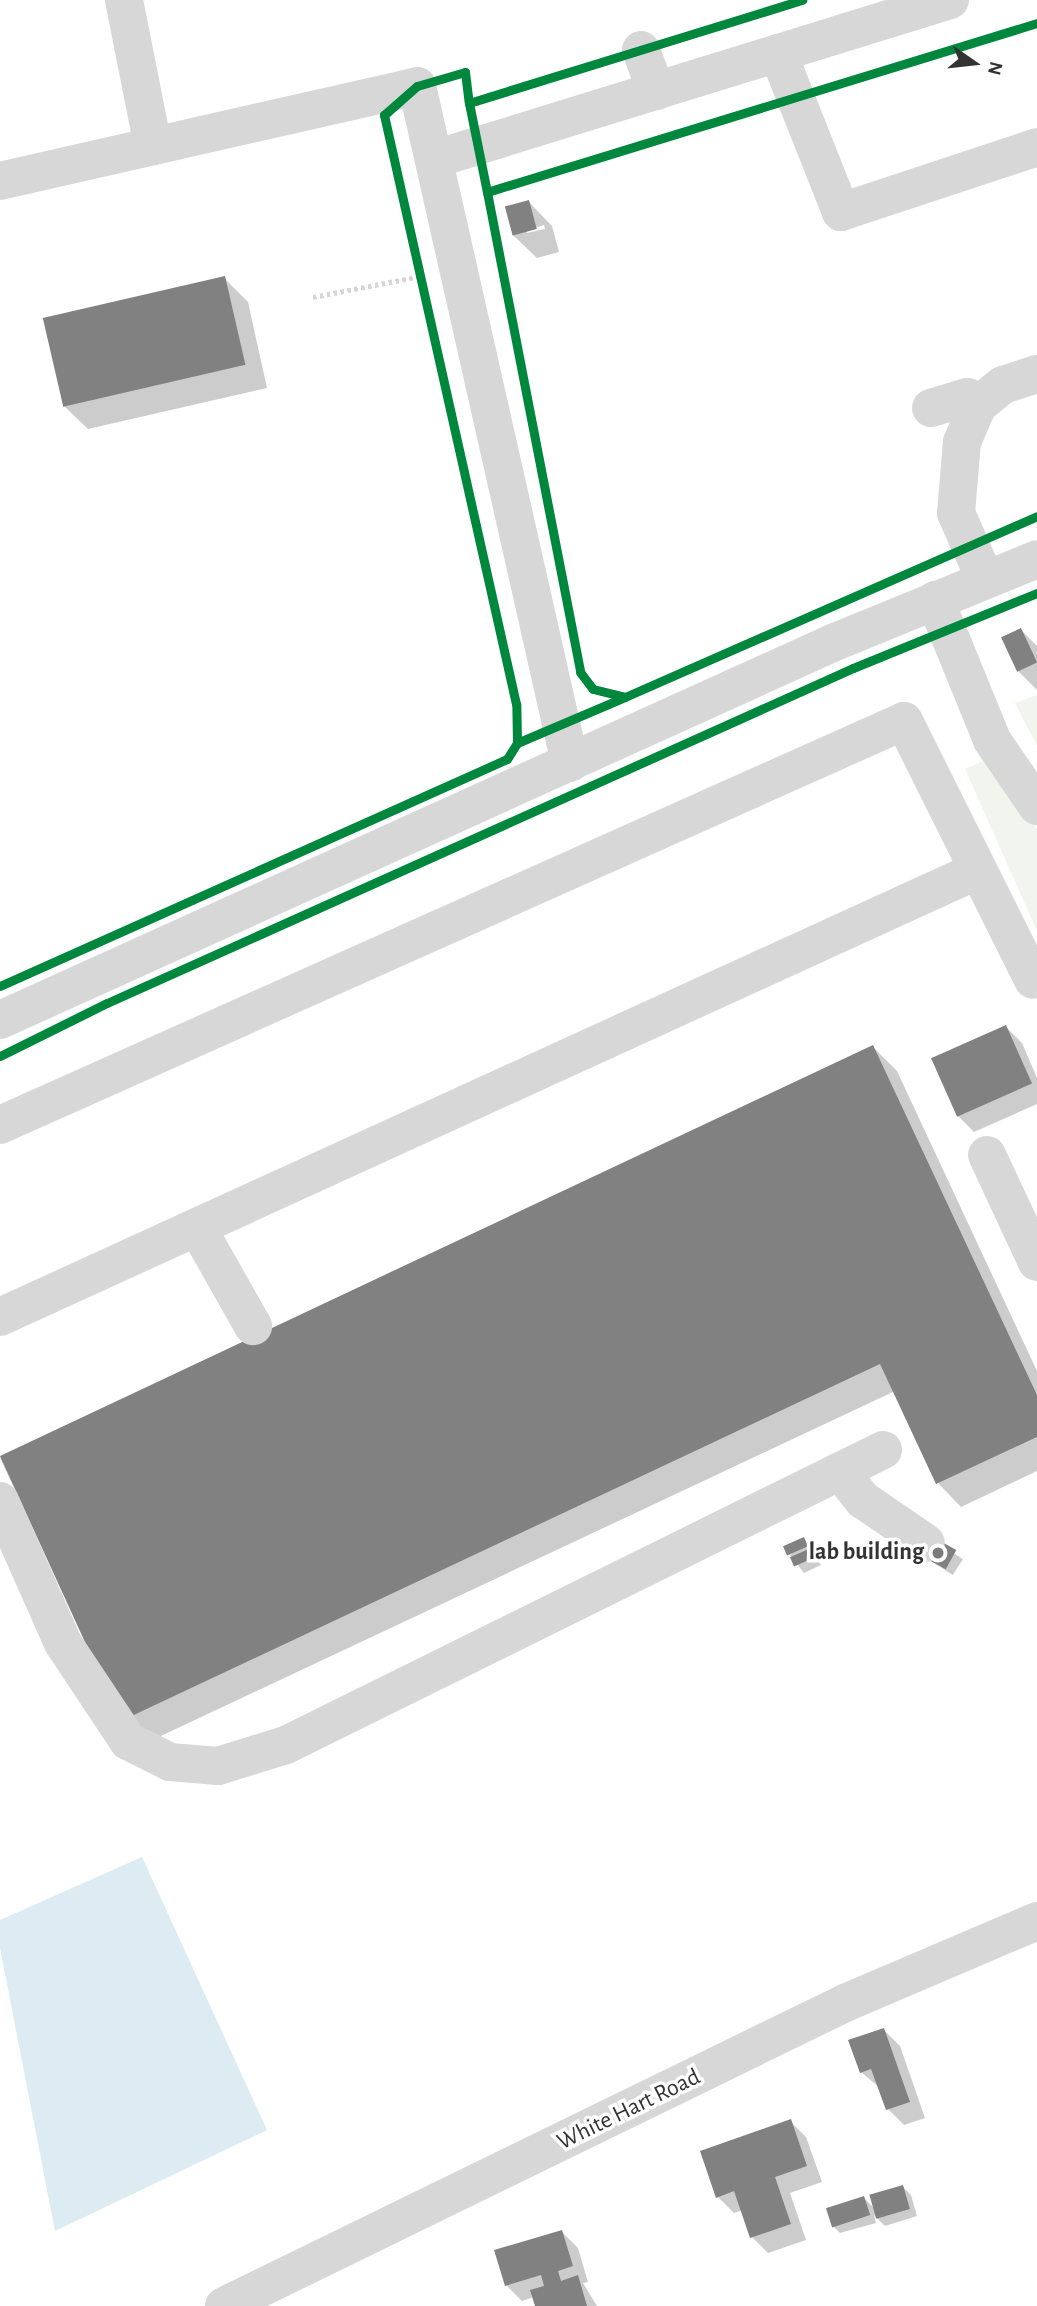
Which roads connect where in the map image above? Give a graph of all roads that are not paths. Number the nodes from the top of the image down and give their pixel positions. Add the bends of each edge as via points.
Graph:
1 (124, 0) edge
2 (950, 0) edge
3 (641, 50) dead end
4 (778, 53) junction
5 (656, 91) junction
6 (153, 146) junction
7 (1037, 147) edge
8 (435, 159) junction
9 (0, 181) edge
10 (1037, 374) edge
11 (978, 405) junction
12 (931, 408) dead end
13 (1037, 559) edge
14 (985, 579) junction
15 (934, 600) junction
16 (570, 763) junction
17 (1037, 806) edge
18 (978, 870) junction
19 (1033, 980) dead end
20 (0, 1020) edge
21 (0, 1125) edge
22 (987, 1155) dead end
23 (197, 1227) junction
24 (1037, 1262) edge
25 (0, 1317) edge
26 (253, 1326) dead end
27 (883, 1450) dead end
28 (840, 1471) junction
29 (0, 1501) edge
30 (926, 1544) dead end
31 (1037, 1922) edge
32 (225, 2306) edge

1 - 6 street
2 - 4 street
3 - 5 street
4 - 5 street
4 - 7 street via 841,212
5 - 8 street
6 - 8 street via 417,86
6 - 9 street
8 - 16 street
10 - 11 street via 1003,385
11 - 12 street via 967,397
11 - 14 street via 962,442 956,513
13 - 14 street
14 - 15 street
15 - 16 street
15 - 17 street via 992,740
16 - 20 street
18 - 19 street
18 - 21 street via 904,721
18 - 23 street
22 - 24 street
23 - 25 street
23 - 26 street
27 - 28 street
28 - 29 street via 286,1745 218,1766 170,1762 128,1741 64,1643
28 - 30 street via 863,1500
31 - 32 street, White Hart Road via 845,2003

